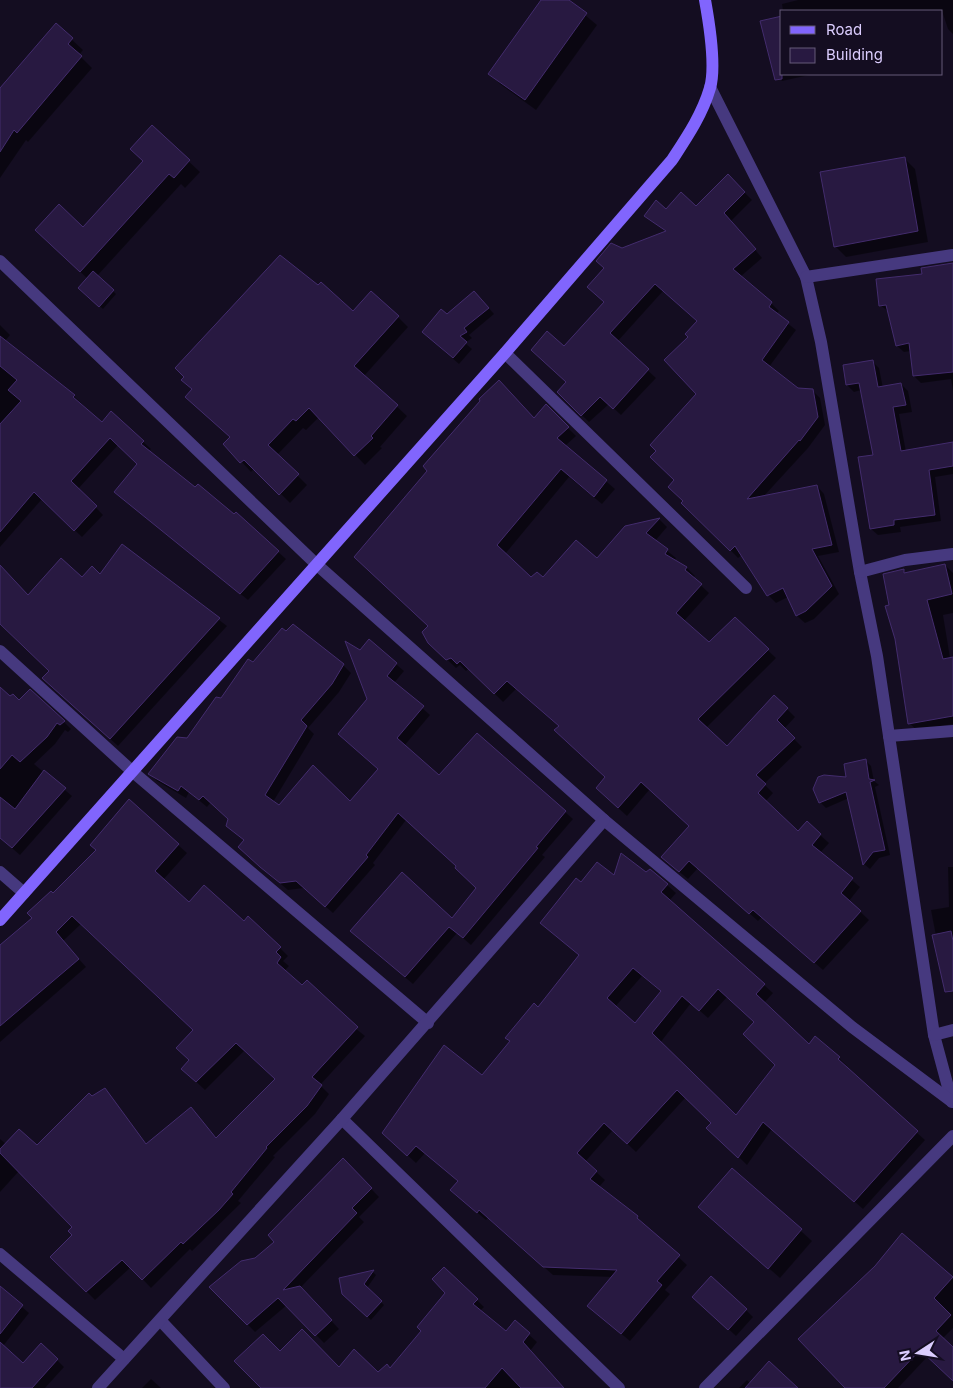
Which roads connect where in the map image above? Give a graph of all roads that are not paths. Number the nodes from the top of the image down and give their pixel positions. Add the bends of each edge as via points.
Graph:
1 (705, 0) edge
2 (710, 87) junction
3 (953, 255) edge
4 (0, 261) edge
5 (806, 277) junction
6 (505, 353) junction
7 (953, 554) edge
8 (316, 563) junction
9 (860, 572) junction
10 (746, 588) dead end
11 (0, 651) edge
12 (953, 731) edge
13 (889, 736) junction
14 (133, 772) junction
15 (604, 820) junction
16 (0, 872) edge
17 (24, 893) junction
18 (0, 920) edge
19 (428, 1023) junction
20 (953, 1030) edge
21 (934, 1035) junction
22 (952, 1102) edge
23 (342, 1119) junction
24 (953, 1136) edge
25 (0, 1254) edge
26 (160, 1320) junction
27 (124, 1359) junction
28 (98, 1388) edge
29 (224, 1388) edge
30 (619, 1388) edge
31 (706, 1388) edge

1 - 2 street via 711,36
2 - 5 street
2 - 6 street via 693,129 672,160
3 - 5 street
4 - 8 street
5 - 9 street via 839,439
6 - 8 street
6 - 10 street
7 - 9 street via 905,560
8 - 14 street
8 - 15 street
9 - 13 street
11 - 14 street
12 - 13 street
13 - 21 street
14 - 17 street
14 - 19 street
15 - 19 street
15 - 22 street via 852,1027
16 - 17 street
17 - 18 street
19 - 23 street
20 - 21 street
21 - 22 street
23 - 26 street
23 - 30 street
24 - 31 street
25 - 27 street
26 - 27 street
26 - 29 street
27 - 28 street

